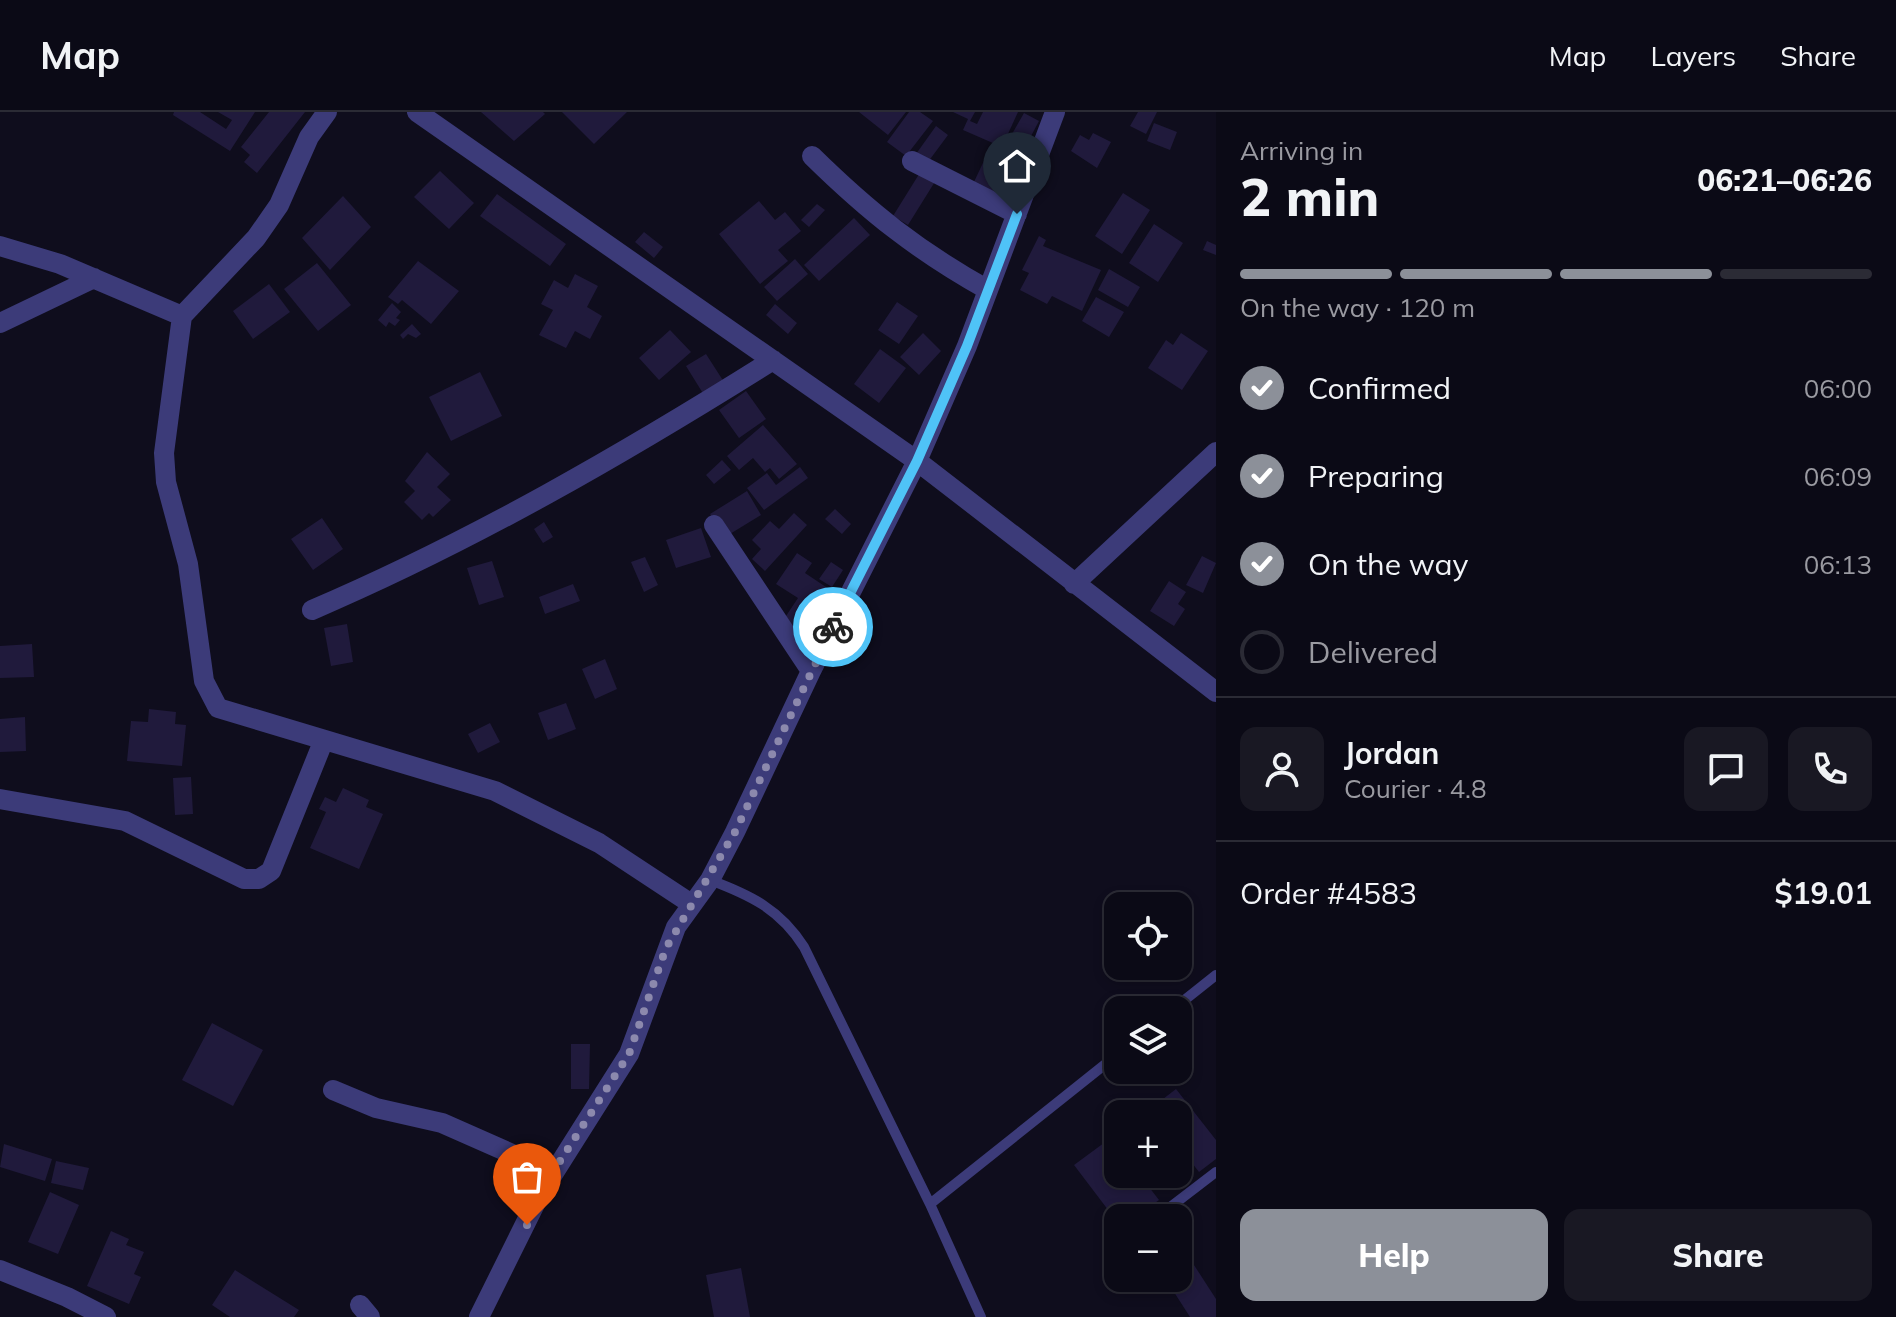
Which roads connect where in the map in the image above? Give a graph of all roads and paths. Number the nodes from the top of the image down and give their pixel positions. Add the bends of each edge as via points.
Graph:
1 (327, 112) edge
2 (417, 112) edge
3 (1055, 112) edge
4 (812, 156) dead end
5 (912, 161) dead end
6 (1017, 214) junction
7 (0, 246) edge
8 (94, 278) junction
9 (988, 290) junction
10 (182, 316) junction
11 (0, 323) edge
12 (773, 360) junction
13 (1216, 452) edge
14 (917, 461) junction
15 (714, 525) dead end
16 (1074, 584) junction
17 (312, 610) dead end
18 (811, 671) junction
19 (1216, 692) edge
20 (323, 742) junction
21 (0, 799) edge
22 (710, 880) junction
23 (690, 903) junction
24 (1216, 975) edge
25 (1190, 996) edge
26 (1104, 1065) edge
27 (333, 1090) dead end
28 (553, 1172) junction
29 (1216, 1172) edge
30 (930, 1204) junction
31 (1174, 1204) edge
32 (0, 1270) edge
33 (106, 1317) edge
34 (479, 1317) edge
35 (981, 1317) edge

1 - 10 street via 256,238
2 - 12 street
3 - 6 street
4 - 9 street via 871,213
5 - 6 street
6 - 9 street
7 - 8 street
8 - 10 street
8 - 11 street
9 - 14 street
10 - 20 street via 164,453 166,482 188,564 204,681 218,708
12 - 14 street
12 - 17 street via 596,468 388,577
13 - 16 street
14 - 16 street
14 - 18 street
15 - 18 street
16 - 19 street
18 - 22 street
20 - 21 street via 271,871 259,879 220,869 125,821
20 - 23 street via 495,791 599,843
22 - 23 street
22 - 30 lane via 766,904 794,931
23 - 28 street via 666,948 629,1054
24 - 25 lane
26 - 30 lane
27 - 28 street via 376,1108 442,1123
28 - 34 street
29 - 31 lane
30 - 35 lane
32 - 33 street

